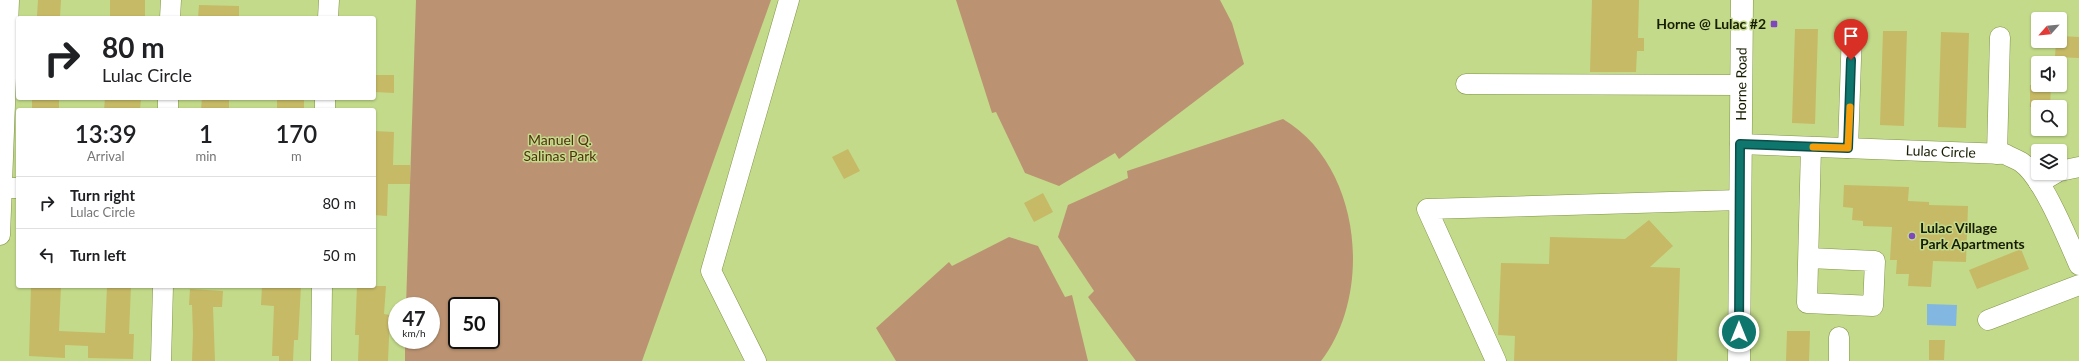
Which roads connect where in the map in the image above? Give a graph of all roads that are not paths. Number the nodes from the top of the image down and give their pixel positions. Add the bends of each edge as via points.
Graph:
1 (9, 0) edge
2 (171, 0) edge
3 (329, 0) edge
4 (789, 0) edge
5 (1742, 0) edge
6 (170, 16) edge
7 (328, 16) edge
8 (1852, 30) dead end
9 (2000, 38) dead end
10 (1466, 84) dead end
11 (1741, 85) junction
12 (1740, 144) junction
13 (1811, 147) junction
14 (1848, 148) junction
15 (1997, 154) junction
16 (2079, 167) edge
17 (2067, 170) edge
18 (2044, 180) edge
19 (2039, 183) junction
20 (7, 188) edge
21 (1740, 200) junction
22 (0, 235) edge
23 (1809, 258) dead end
24 (2079, 265) edge
25 (2079, 285) edge
26 (163, 288) edge
27 (322, 288) edge
28 (1988, 320) dead end
29 (1839, 336) dead end
30 (161, 361) edge
31 (321, 361) edge
32 (756, 361) edge
33 (1496, 361) edge
34 (1739, 361) edge
35 (1839, 361) edge

1 - 20 street
2 - 6 street
3 - 7 street
4 - 32 street via 710,271
5 - 11 main road, Horne Road
8 - 14 street
9 - 15 street
10 - 11 street
11 - 12 main road, Horne Road
12 - 13 street, Lulac Circle
12 - 21 main road, Horne Road
13 - 14 street, Lulac Circle
13 - 23 street
14 - 15 street, Lulac Circle
15 - 19 street, Lulac Circle via 2005,154 2023,163
16 - 17 street
18 - 19 street
19 - 24 street, Lulac Circle via 2053,207
20 - 22 street
21 - 33 street via 1427,209
21 - 34 main road, Horne Road
25 - 28 street
26 - 30 street
27 - 31 street
29 - 35 street

